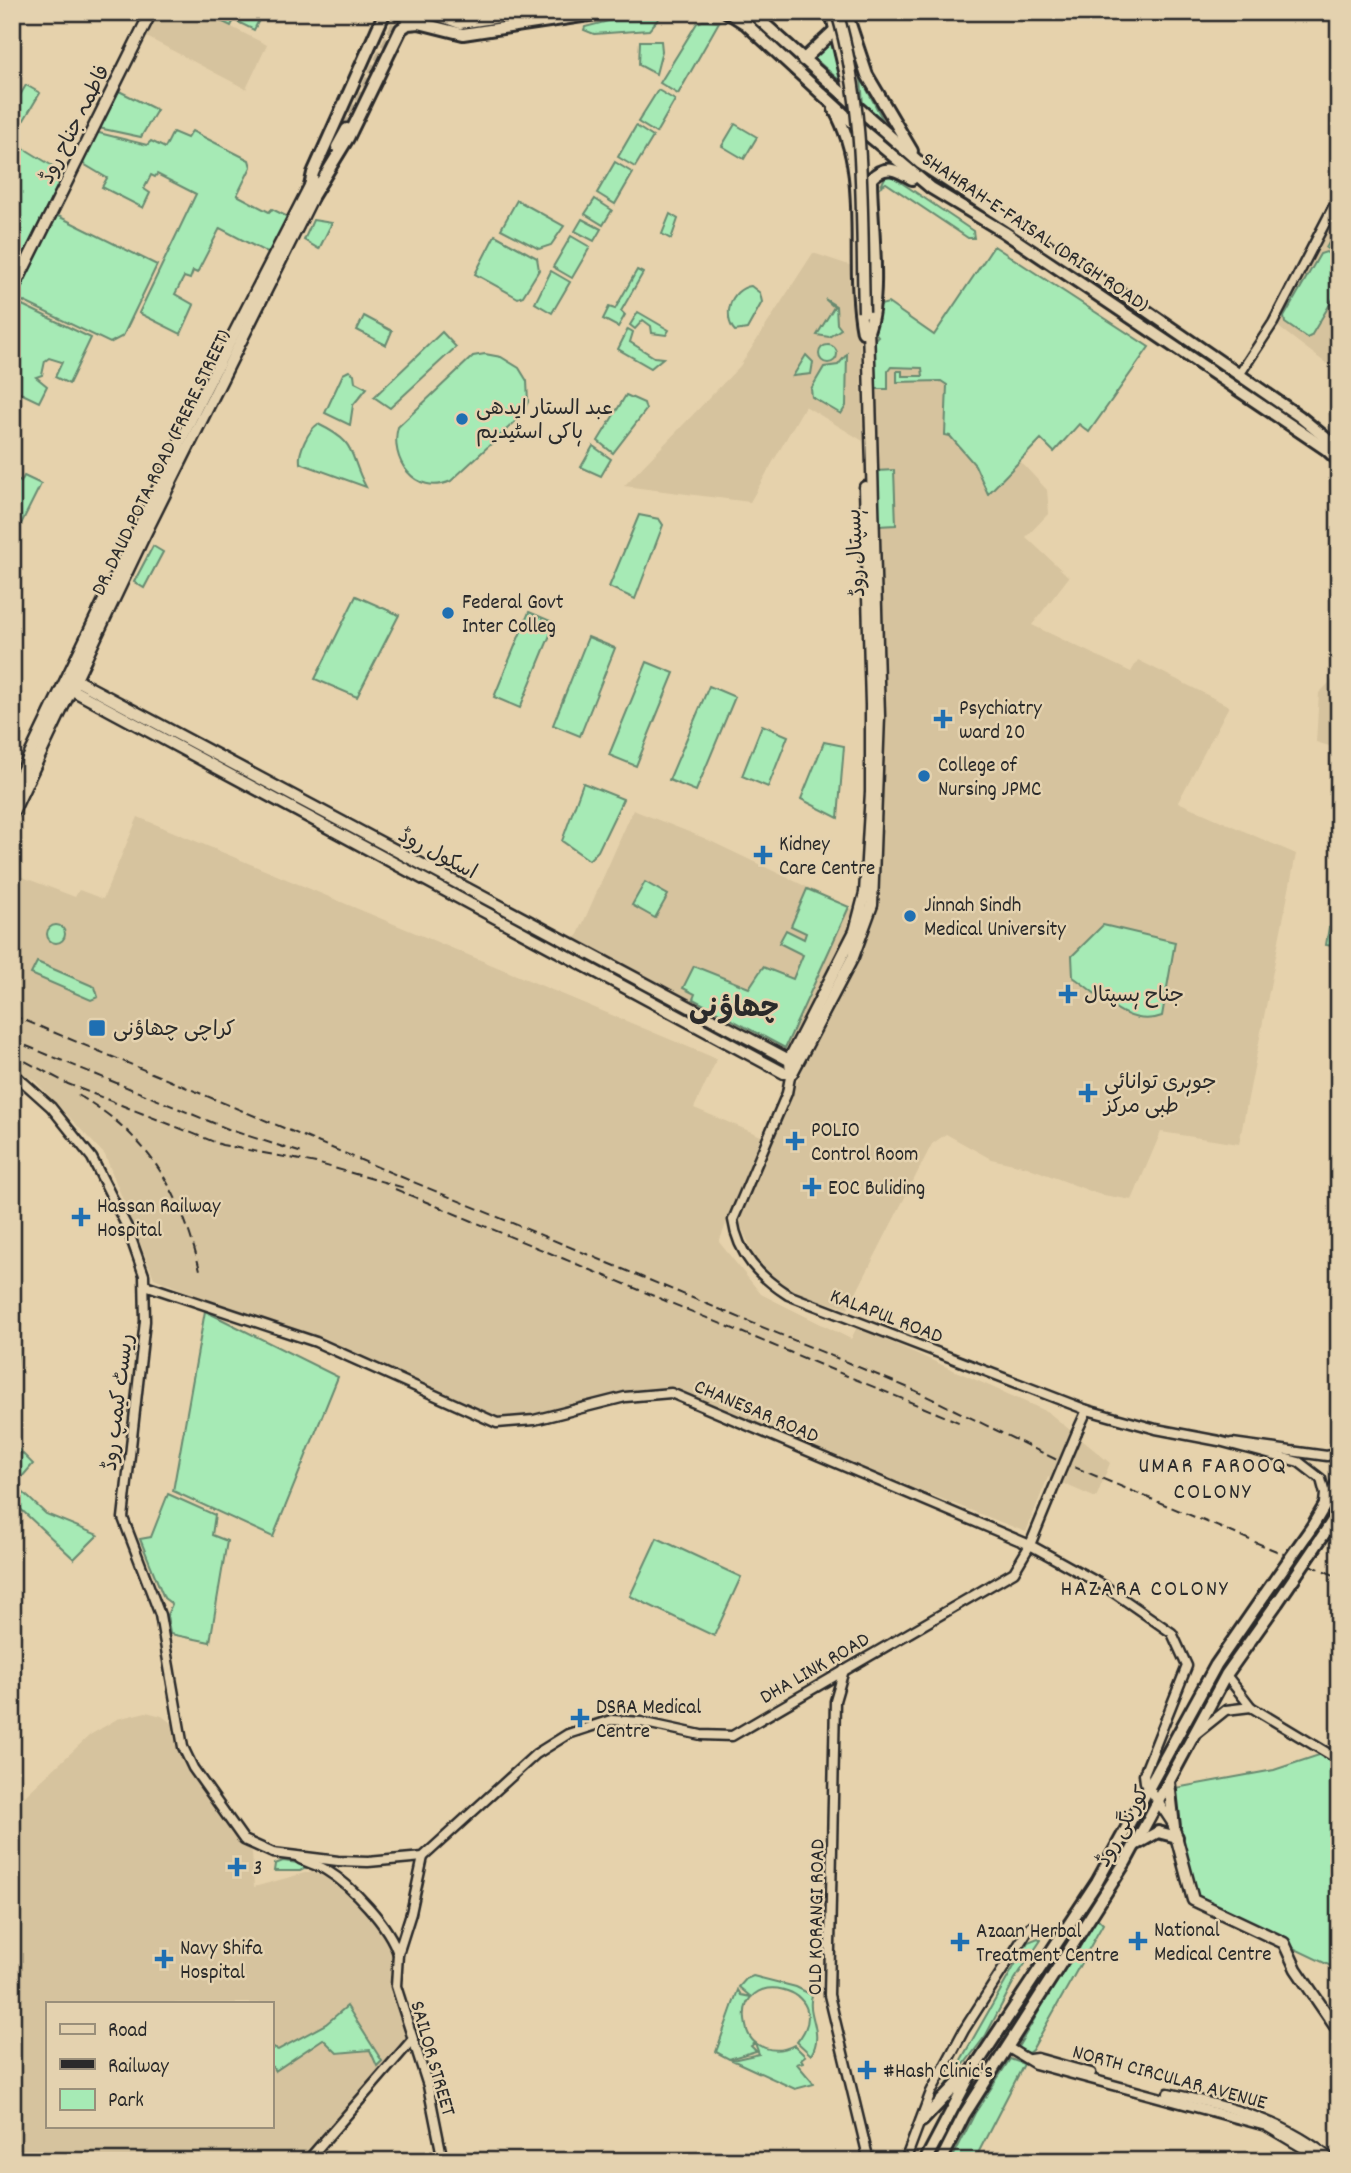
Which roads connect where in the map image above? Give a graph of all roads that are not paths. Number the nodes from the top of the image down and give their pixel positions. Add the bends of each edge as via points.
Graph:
1 (144, 12) edge
2 (151, 12) edge
3 (386, 12) edge
4 (396, 12) edge
5 (430, 12) edge
6 (452, 12) edge
7 (533, 12) edge
8 (609, 12) edge
9 (727, 12) edge
10 (751, 12) edge
11 (831, 12) edge
12 (839, 12) edge
13 (846, 12) edge
14 (481, 21) junction
15 (419, 23) junction
16 (835, 30) junction
17 (803, 60) junction
18 (866, 70) junction
19 (848, 83) junction
20 (827, 98) junction
21 (851, 103) junction
22 (920, 163) junction
23 (310, 186) junction
24 (931, 188) junction
25 (1339, 195) edge
26 (309, 202) junction
27 (12, 277) edge
28 (12, 292) edge
29 (866, 331) junction
30 (1239, 375) junction
31 (1339, 449) edge
32 (1339, 461) edge
33 (71, 683) junction
34 (12, 792) edge
35 (12, 814) edge
36 (570, 951) junction
37 (789, 1060) junction
38 (12, 1072) edge
39 (790, 1074) junction
40 (145, 1285) junction
41 (1087, 1410) junction
42 (1229, 1443) junction
43 (1339, 1452) edge
44 (1339, 1481) edge
45 (1339, 1511) edge
46 (1321, 1512) junction
47 (1030, 1545) junction
48 (844, 1670) junction
49 (1226, 1675) junction
50 (1251, 1707) junction
51 (1193, 1737) junction
52 (1339, 1760) edge
53 (1169, 1782) junction
54 (1151, 1788) junction
55 (1160, 1801) junction
56 (1175, 1832) junction
57 (1134, 1846) junction
58 (294, 1856) junction
59 (423, 1857) junction
60 (1030, 1927) dead end
61 (398, 1954) junction
62 (1339, 2032) edge
63 (412, 2040) junction
64 (1007, 2047) junction
65 (1030, 2059) junction
66 (972, 2070) junction
67 (922, 2121) junction
68 (307, 2161) edge
69 (443, 2161) edge
70 (869, 2161) edge
71 (905, 2161) edge
72 (925, 2161) edge
73 (941, 2161) edge
74 (1325, 2161) edge
75 (1333, 2161) edge

1 - 27 main road, فاطمہ جناح روڈ
2 - 28 main road, فاطمہ جناح روڈ
3 - 23 main road
4 - 15 main road
5 - 14 main road via 460,23
6 - 14 main road
7 - 14 main road
8 - 15 main road via 463,34
9 - 20 main road, SHAHRAH-E-FAISAL (DRIGH ROAD)
10 - 17 main road, SHAHRAH-E-FAISAL (DRIGH ROAD)
11 - 16 main road
12 - 29 main road, ہسپتال روڈ, bridge via 856,74 862,130
13 - 18 main road
15 - 26 main road via 401,29 348,138
16 - 17 main road
16 - 19 main road
17 - 21 main road, SHAHRAH-E-FAISAL (DRIGH ROAD)
18 - 19 main road
18 - 22 main road
19 - 21 main road
20 - 24 main road, SHAHRAH-E-FAISAL (DRIGH ROAD)
20 - 29 main road via 850,145 858,304
21 - 22 main road, SHAHRAH-E-FAISAL (DRIGH ROAD)
22 - 30 main road, SHAHRAH-E-FAISAL (DRIGH ROAD)
23 - 26 main road, DR. DAUD POTA ROAD (FRERE STREET) via 344,127
23 - 33 main road, DR. DAUD POTA ROAD (FRERE STREET) via 204,392 110,588
24 - 29 main road via 891,168 871,179 874,287 872,321
24 - 32 main road, SHAHRAH-E-FAISAL (DRIGH ROAD) via 1004,232
25 - 30 street via 1273,323
26 - 33 main road, DR. DAUD POTA ROAD (FRERE STREET)
29 - 37 main road, ہسپتال روڈ via 863,425 871,792 865,893 855,931
29 - 39 main road, ہسپتال روڈ via 879,668 872,905 852,957
30 - 31 main road, SHAHRAH-E-FAISAL (DRIGH ROAD)
33 - 34 main road, DR. DAUD POTA ROAD (FRERE STREET)
33 - 35 main road, DR. DAUD POTA ROAD (FRERE STREET)
33 - 36 main road, اسکول روڈ
36 - 37 main road, اسکول روڈ
36 - 39 main road, اسکول روڈ
37 - 39 street, KALAPUL ROAD
38 - 40 street, ریسٹ کیمپ روڈ via 51,1107 92,1158 127,1227
39 - 41 street, KALAPUL ROAD via 733,1220 740,1245 753,1266 789,1295
40 - 47 street, CHANESAR ROAD via 316,1342 497,1423 534,1420 625,1397 671,1392
40 - 58 street, ریسٹ کیمپ روڈ via 123,1518 160,1615 183,1747 192,1768 244,1840 273,1853
41 - 42 street, KALAPUL ROAD
41 - 47 street, DHA LINK ROAD, bridge
42 - 43 street via 1327,1456
42 - 46 street via 1309,1467 1324,1487
44 - 46 main road, کورنگی روڈ
45 - 49 main road, کورنگی روڈ, bridge
46 - 54 main road, کورنگی روڈ, bridge via 1216,1665
47 - 48 street, DHA LINK ROAD via 1014,1572
47 - 54 street, CHANESAR ROAD via 1141,1610 1172,1633 1181,1650 1186,1666 1146,1762 1144,1776
48 - 59 street, DHA LINK ROAD via 732,1736 611,1720 568,1734 536,1754
48 - 70 street, OLD KORANGI ROAD via 835,1701 829,1995
49 - 50 street
49 - 51 main road, کورنگی روڈ
50 - 51 street via 1226,1710
50 - 52 street
51 - 53 main road, کورنگی روڈ
53 - 55 main road, کورنگی روڈ
53 - 56 main road
54 - 55 street
54 - 66 main road, کورنگی روڈ via 1097,1881
55 - 56 street
55 - 57 main road, کورنگی روڈ
56 - 57 main road via 1158,1832
56 - 62 main road via 1194,1900 1284,1943
57 - 64 main road, کورنگی روڈ
58 - 59 street via 368,1863
58 - 61 street via 334,1875 388,1930
59 - 61 street, SAILOR STREET
60 - 67 street via 964,2030 931,2092
61 - 63 street, SAILOR STREET via 396,1986
63 - 68 street
63 - 69 street, SAILOR STREET via 428,2086
64 - 65 street, NORTH CIRCULAR AVENUE
64 - 73 main road, کورنگی روڈ
65 - 74 street, NORTH CIRCULAR AVENUE via 1266,2126
65 - 75 street, NORTH CIRCULAR AVENUE via 1237,2109 1295,2133
66 - 67 main road
66 - 72 main road, کورنگی روڈ
67 - 71 street

